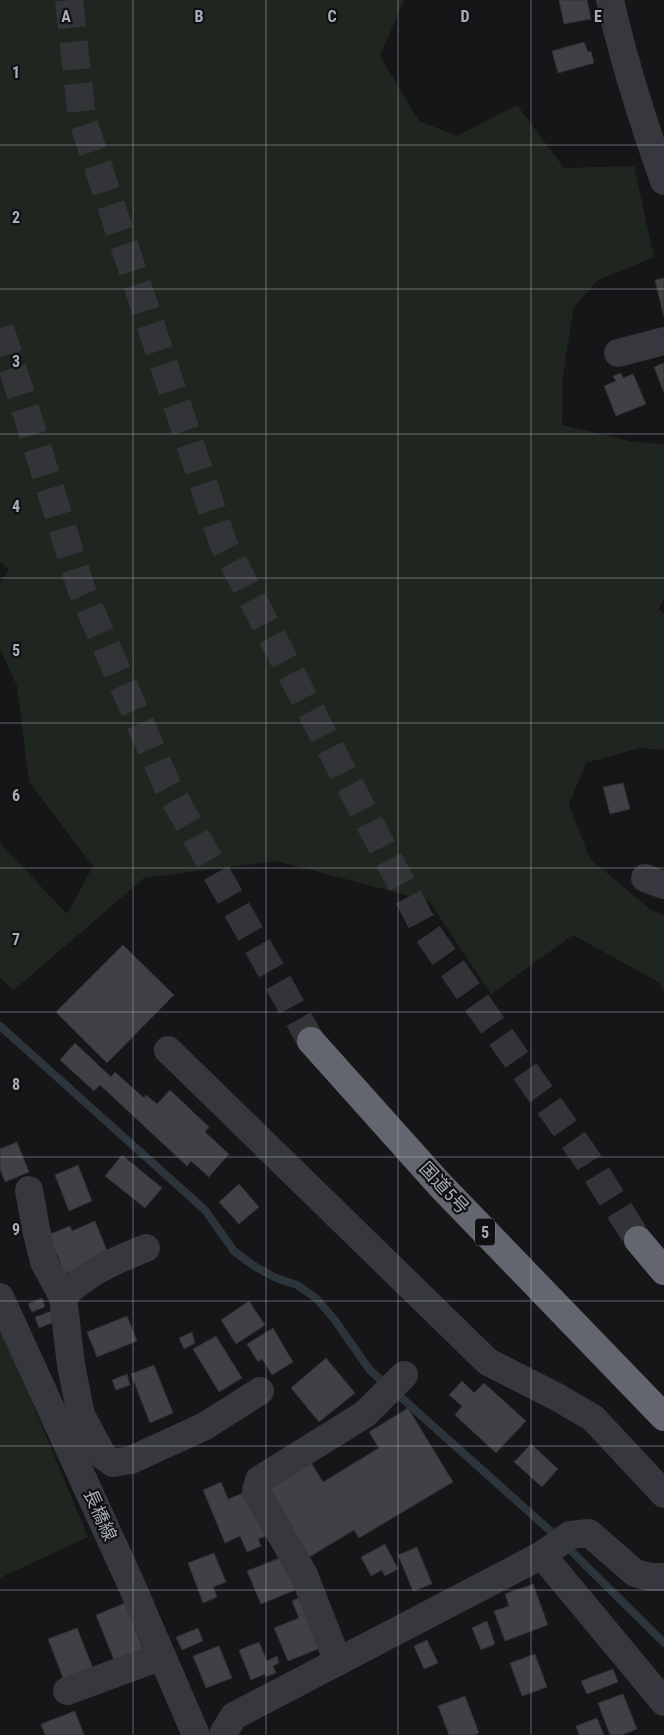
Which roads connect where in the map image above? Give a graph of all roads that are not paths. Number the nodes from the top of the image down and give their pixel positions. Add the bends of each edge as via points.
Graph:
1 (610, 0) edge
2 (664, 181) edge
3 (664, 341) edge
4 (618, 353) dead end
5 (311, 1042) tunnel mouth
6 (168, 1050) dead end
7 (29, 1190) dead end
8 (638, 1240) tunnel mouth
9 (146, 1248) dead end
10 (664, 1271) edge
11 (0, 1297) edge
12 (63, 1298) junction
13 (404, 1375) dead end
14 (260, 1391) dead end
15 (664, 1417) edge
16 (72, 1423) junction
17 (664, 1494) edge
18 (556, 1545) junction
19 (664, 1577) edge
20 (162, 1656) junction
21 (338, 1662) junction
22 (67, 1691) dead end
23 (664, 1702) edge
24 (196, 1735) edge
25 (224, 1735) edge

1 - 2 street via 642,121
3 - 4 street
5 - 15 highway, 国道5号 / 5 via 440,1185
6 - 17 street via 488,1362 593,1418
7 - 12 street via 44,1262
8 - 10 highway
9 - 12 street via 111,1262 73,1286
11 - 16 street, 長橋線
12 - 16 street via 71,1365
13 - 21 street via 365,1414 259,1480 256,1491 304,1575
14 - 16 street via 205,1426 130,1460 113,1463
16 - 20 street, 長橋線
18 - 19 street via 589,1533 635,1573
18 - 21 street
18 - 23 street
20 - 22 street
20 - 24 street, 長橋線
21 - 25 street via 234,1716

